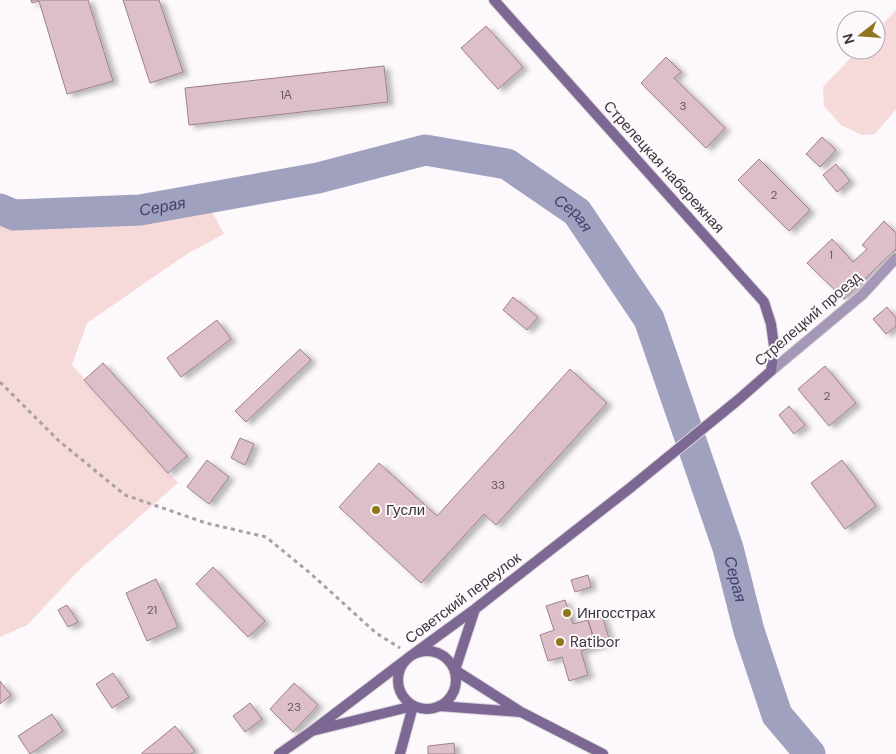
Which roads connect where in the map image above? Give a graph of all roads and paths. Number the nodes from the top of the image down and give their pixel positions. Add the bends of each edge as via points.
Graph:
1 (494, 0) edge
2 (896, 258) edge
3 (771, 370) junction
4 (0, 382) edge
5 (630, 488) joint
6 (475, 609) junction
7 (412, 655) junction
8 (455, 670) junction
9 (413, 706) junction
10 (439, 706) junction
11 (521, 712) junction
12 (312, 731) junction
13 (279, 754) edge
14 (400, 754) edge
15 (603, 754) edge

1 - 3 street, Стрелецкая набережная via 764,302 774,346
2 - 3 street, Стрелецкий проезд via 862,295
3 - 5 street, Стрелецкий проезд
4 - 7 path via 59,442 125,495 206,523 266,537 376,633
5 - 6 street, Советский переулок
6 - 7 street, Советский переулок
6 - 8 street
7 - 8 street via 437,652 451,662
7 - 9 street via 401,666 398,681 402,695
7 - 12 street, Советский переулок
8 - 10 street via 451,698
8 - 11 street
9 - 10 street via 426,709
9 - 12 street
9 - 14 street
10 - 11 street
11 - 15 street
12 - 13 street, Советский переулок

